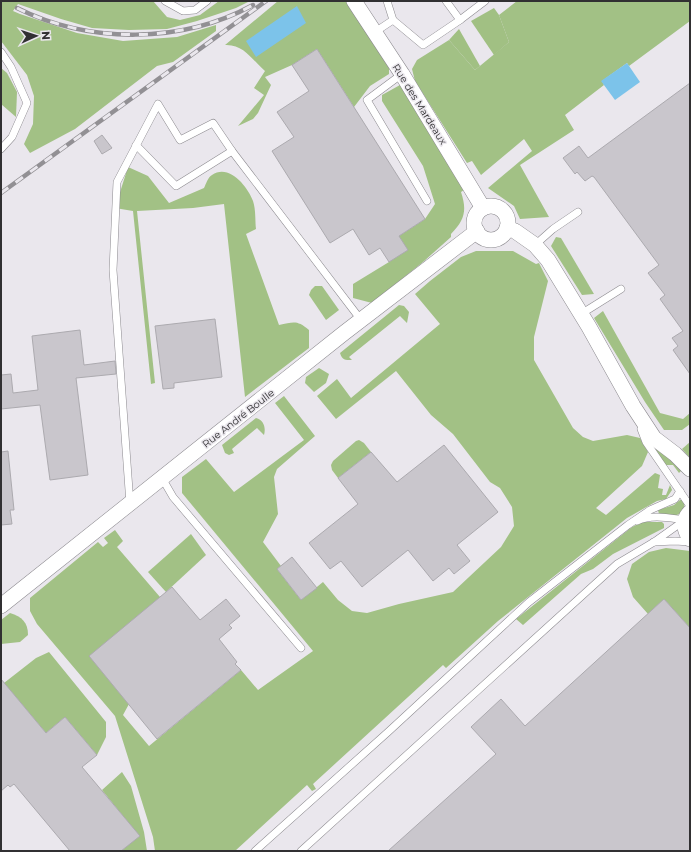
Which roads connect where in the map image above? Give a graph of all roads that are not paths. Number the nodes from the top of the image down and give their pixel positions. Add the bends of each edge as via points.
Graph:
1 (165, 1) edge
2 (207, 1) edge
3 (354, 1) edge
4 (387, 1) edge
5 (446, 1) edge
6 (485, 1) edge
7 (393, 20) junction
8 (460, 20) junction
9 (374, 32) junction
10 (1, 52) edge
11 (402, 74) junction
12 (136, 145) junction
13 (1, 149) edge
14 (232, 151) junction
15 (427, 201) dead end
16 (483, 208) junction
17 (578, 212) dead end
18 (507, 228) junction
19 (477, 231) junction
20 (534, 245) junction
21 (621, 288) dead end
22 (581, 314) junction
23 (361, 320) junction
24 (633, 406) junction
25 (690, 469) edge
26 (162, 478) junction
27 (680, 491) junction
28 (130, 504) junction
29 (688, 513) edge
30 (628, 525) junction
31 (690, 539) edge
32 (654, 542) junction
33 (690, 542) edge
34 (1, 606) edge
35 (301, 648) dead end
36 (255, 851) edge
37 (301, 851) edge

1 - 2 lane via 183,11 195,10
3 - 9 street, Rue des Mardeaux
4 - 7 lane
5 - 8 lane
6 - 8 lane
7 - 8 lane via 423,45
7 - 9 lane
9 - 11 street, Rue des Mardeaux
10 - 13 lane via 11,67 27,103 12,137
11 - 15 lane via 368,100
11 - 16 street, Rue des Mardeaux
12 - 14 lane via 176,186
12 - 14 lane via 158,104 180,140 213,123
12 - 28 lane via 117,182 113,270
14 - 23 lane
16 - 18 street via 493,206 502,210 507,218
16 - 19 street via 474,221
17 - 20 lane
18 - 19 street via 496,239 485,238
18 - 20 street
19 - 23 street, Rue André Boulle
20 - 22 street via 548,260
21 - 22 lane
22 - 24 street
23 - 26 street, Rue André Boulle
24 - 25 street via 654,438
24 - 27 lane via 646,442
26 - 28 street, Rue André Boulle
26 - 35 lane via 173,497
27 - 29 lane
27 - 30 lane via 675,499 650,510
28 - 34 street, Rue André Boulle
29 - 30 lane via 640,519
29 - 31 street via 684,527
29 - 32 lane
30 - 36 lane via 529,602
32 - 33 lane
32 - 37 lane via 617,564

